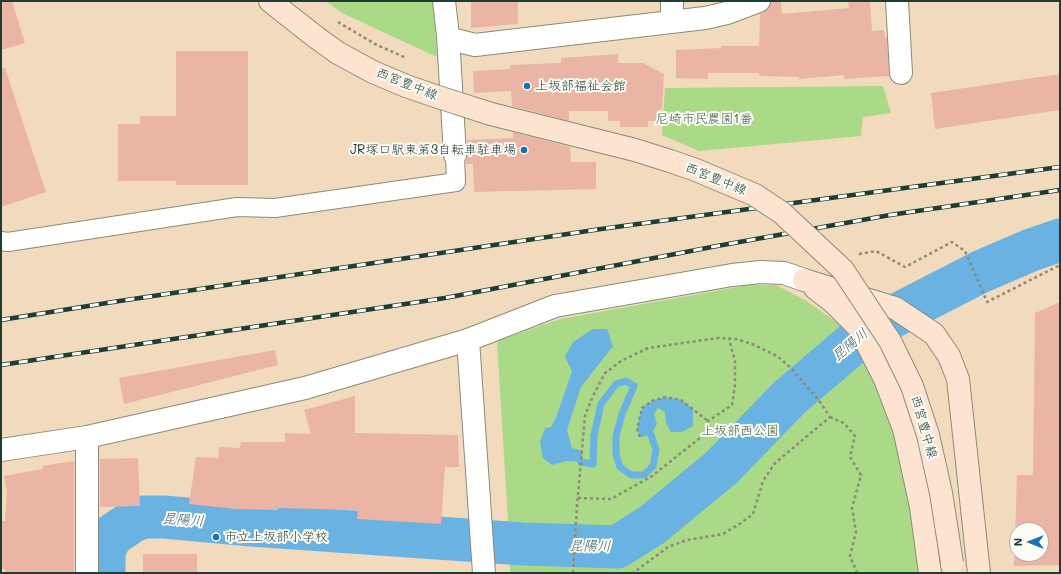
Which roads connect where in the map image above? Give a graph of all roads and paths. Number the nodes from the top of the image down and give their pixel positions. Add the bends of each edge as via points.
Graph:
1 (270, 1) edge
2 (444, 1) edge
3 (759, 1) edge
4 (897, 1) edge
5 (672, 12) edge
6 (332, 18) dead end
7 (448, 36) junction
8 (409, 60) dead end
9 (901, 74) dead end
10 (455, 155) joint
11 (1, 241) edge
12 (857, 254) dead end
13 (1060, 265) edge
14 (804, 280) junction
15 (729, 339) junction
16 (468, 340) junction
17 (830, 417) junction
18 (708, 421) junction
19 (87, 437) junction
20 (640, 437) dead end
21 (1, 450) edge
22 (578, 498) junction
23 (484, 562) edge
24 (953, 568) edge
25 (87, 573) edge
26 (573, 573) edge
27 (633, 573) edge
28 (857, 573) edge
29 (930, 573) edge
30 (979, 573) edge

1 - 24 main road, 西宮豊中線, bridge via 338,53 406,86 491,114 635,150 683,165 755,195 782,214 843,270 890,341 912,386 928,435 941,492
2 - 7 street
3 - 5 street via 712,16
4 - 9 street
5 - 7 street via 475,45
6 - 8 path via 375,44
7 - 10 street
10 - 11 street via 456,182 275,208 237,207
12 - 13 path via 876,251 905,267 952,242 965,251 987,302
14 - 16 street via 784,273 732,275 554,306
14 - 29 main road via 833,302 858,328 885,379 904,429 922,507
14 - 30 main road via 895,308 934,334 949,356 958,379
15 - 17 path via 752,344 777,356 790,367
15 - 18 path via 735,361 732,406
15 - 22 path via 718,338 648,348 621,361 606,373 585,416
16 - 19 street via 305,388
16 - 23 street
17 - 27 path via 775,463 764,481 753,514 723,534 687,540 668,547
17 - 28 path via 844,423 855,436 850,457 861,475 852,508 856,532 850,556
18 - 20 path via 681,400 665,397 652,401 642,408 637,429
18 - 22 path via 710,430 652,476 611,499
19 - 21 street
19 - 25 street
22 - 26 path

